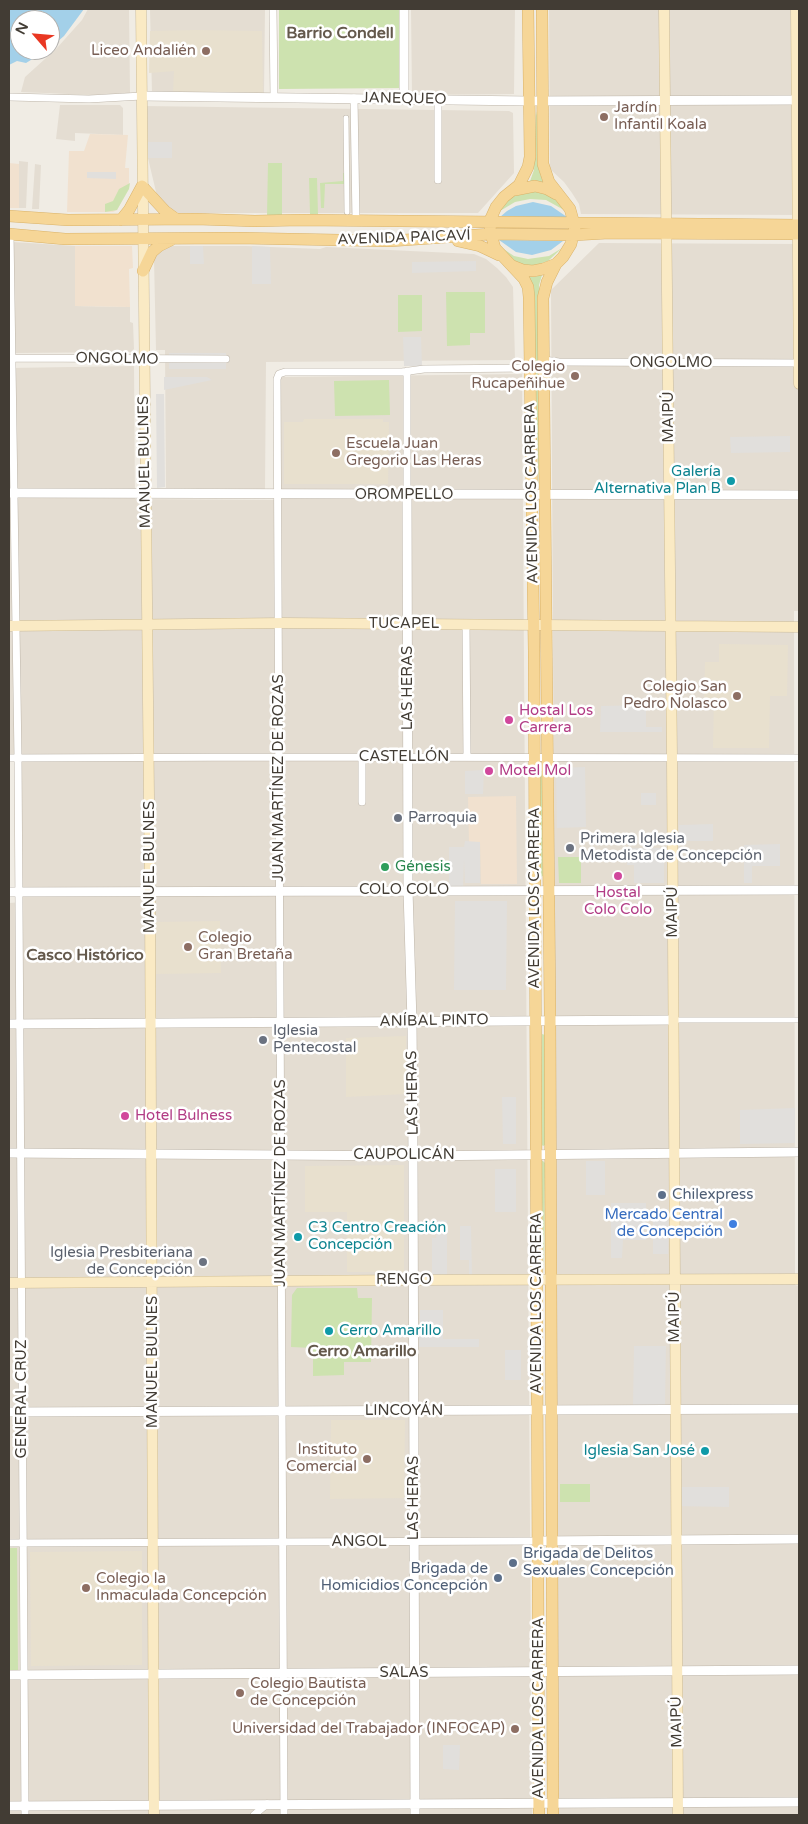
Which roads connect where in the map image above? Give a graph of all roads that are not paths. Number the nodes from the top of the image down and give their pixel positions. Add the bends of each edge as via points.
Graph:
1 (141, 9) edge
2 (273, 9) edge
3 (404, 9) edge
4 (528, 9) edge
5 (542, 9) edge
6 (664, 9) edge
7 (796, 9) edge
8 (10, 96) edge
9 (142, 96) junction
10 (274, 98) junction
11 (354, 98) junction
12 (404, 99) junction
13 (438, 99) junction
14 (529, 100) junction
15 (542, 100) junction
16 (798, 100) edge
17 (666, 101) junction
18 (346, 118) dead end
19 (438, 180) dead end
20 (142, 186) junction
21 (511, 192) junction
22 (558, 195) junction
23 (347, 212) dead end
24 (9, 216) edge
25 (143, 219) junction
26 (176, 219) junction
27 (121, 220) junction
28 (356, 220) junction
29 (574, 223) junction
30 (490, 228) junction
31 (667, 229) junction
32 (798, 229) edge
33 (9, 234) edge
34 (574, 235) junction
35 (143, 239) junction
36 (175, 239) junction
37 (434, 239) junction
38 (507, 261) junction
39 (556, 264) junction
40 (143, 270) junction
41 (10, 358) edge
42 (144, 358) junction
43 (226, 359) dead end
44 (544, 360) junction
45 (668, 362) junction
46 (799, 363) edge
47 (530, 368) junction
48 (407, 372) junction
49 (799, 384) edge
50 (146, 492) junction
51 (11, 493) edge
52 (278, 494) junction
53 (407, 495) junction
54 (670, 495) junction
55 (799, 495) edge
56 (532, 496) junction
57 (545, 496) junction
58 (278, 623) junction
59 (408, 624) junction
60 (466, 624) junction
61 (147, 625) junction
62 (533, 625) junction
63 (546, 625) junction
64 (12, 626) edge
65 (671, 626) junction
66 (799, 627) edge
67 (149, 757) junction
68 (278, 757) junction
69 (362, 757) junction
70 (408, 757) junction
71 (467, 757) junction
72 (534, 757) junction
73 (547, 757) junction
74 (9, 758) edge
75 (18, 758) junction
76 (672, 758) junction
77 (799, 758) edge
78 (362, 802) dead end
79 (535, 889) junction
80 (549, 889) junction
81 (280, 890) junction
82 (408, 890) junction
83 (673, 890) junction
84 (799, 890) edge
85 (150, 891) junction
86 (9, 892) edge
87 (19, 892) junction
88 (536, 1020) junction
89 (550, 1020) junction
90 (674, 1020) junction
91 (799, 1020) edge
92 (412, 1022) junction
93 (280, 1023) junction
94 (9, 1024) edge
95 (20, 1024) junction
96 (151, 1024) junction
97 (675, 1152) junction
98 (799, 1152) edge
99 (9, 1154) edge
100 (21, 1154) junction
101 (152, 1154) junction
102 (536, 1154) junction
103 (550, 1154) junction
104 (281, 1155) junction
105 (413, 1156) junction
106 (414, 1280) junction
107 (537, 1280) junction
108 (550, 1280) junction
109 (675, 1280) junction
110 (799, 1280) edge
111 (282, 1281) junction
112 (9, 1282) edge
113 (22, 1282) junction
114 (152, 1282) junction
115 (799, 1409) edge
116 (537, 1410) junction
117 (551, 1410) junction
118 (675, 1410) junction
119 (283, 1411) junction
120 (414, 1411) junction
121 (9, 1412) edge
122 (22, 1412) junction
123 (153, 1412) junction
124 (676, 1539) junction
125 (799, 1539) edge
126 (538, 1541) junction
127 (552, 1541) junction
128 (414, 1542) junction
129 (9, 1543) edge
130 (23, 1543) junction
131 (284, 1543) junction
132 (153, 1544) junction
133 (799, 1670) edge
134 (539, 1672) junction
135 (552, 1672) junction
136 (676, 1672) junction
137 (415, 1673) junction
138 (154, 1674) junction
139 (285, 1674) junction
140 (9, 1675) edge
141 (23, 1675) junction
142 (799, 1802) edge
143 (539, 1803) junction
144 (553, 1803) junction
145 (678, 1803) junction
146 (267, 1804) junction
147 (284, 1804) junction
148 (415, 1804) junction
149 (9, 1806) edge
150 (24, 1806) junction
151 (154, 1810) edge
152 (25, 1815) edge
153 (254, 1815) edge
154 (284, 1815) edge
155 (415, 1815) edge
156 (539, 1815) edge
157 (553, 1815) edge
158 (678, 1815) edge

1 - 9 main road, MANUEL BULNES
2 - 10 street
3 - 12 street
4 - 14 main road
5 - 15 main road, AVENIDA LOS CARRERA
6 - 17 main road, MAIPÚ
7 - 16 main road
8 - 9 street, JANEQUEO via 89,99
9 - 10 street, JANEQUEO
9 - 20 main road, MANUEL BULNES
10 - 11 street, JANEQUEO
11 - 12 street, JANEQUEO
11 - 28 street
12 - 13 street, JANEQUEO
13 - 14 street, JANEQUEO
13 - 19 street
14 - 15 street, JANEQUEO
14 - 21 main road via 528,167 522,181
15 - 17 street, JANEQUEO
15 - 22 main road, AVENIDA LOS CARRERA via 543,164
16 - 17 street, JANEQUEO
16 - 32 main road
17 - 31 main road, MAIPÚ
18 - 23 street
20 - 25 main road, MANUEL BULNES
20 - 26 main road
20 - 27 main road
21 - 22 main road via 535,186
21 - 30 main road via 496,206
22 - 29 main road, AVENIDA LOS CARRERA via 568,205
24 - 27 main road, AVENIDA PAICAVÍ
25 - 26 main road, AVENIDA PAICAVÍ
25 - 27 main road, AVENIDA PAICAVÍ
25 - 35 main road, MANUEL BULNES
26 - 28 main road, AVENIDA PAICAVÍ
28 - 30 main road, AVENIDA PAICAVÍ
29 - 30 main road, AVENIDA PAICAVÍ
29 - 31 main road, AVENIDA PAICAVÍ
29 - 34 main road, AVENIDA LOS CARRERA
30 - 34 main road, AVENIDA PAICAVÍ
30 - 37 main road, AVENIDA PAICAVÍ
30 - 38 main road, AVENIDA LOS CARRERA via 495,248
31 - 32 main road, AVENIDA PAICAVÍ
31 - 34 main road, AVENIDA PAICAVÍ
31 - 45 main road, MAIPÚ
32 - 46 main road
33 - 35 main road, AVENIDA PAICAVÍ via 65,239
33 - 41 street, GENERAL CRUZ
34 - 39 main road, AVENIDA LOS CARRERA via 569,249
35 - 36 main road, AVENIDA PAICAVÍ
35 - 40 main road, MANUEL BULNES
36 - 37 main road, AVENIDA PAICAVÍ
36 - 40 main road via 155,249
37 - 38 main road via 474,244
38 - 39 main road via 523,270 533,271
38 - 47 main road, AVENIDA LOS CARRERA via 524,279 529,292
39 - 44 main road, AVENIDA LOS CARRERA via 544,293
40 - 42 main road, MANUEL BULNES
41 - 42 street, ONGOLMO
41 - 51 street, GENERAL CRUZ
42 - 43 street, ONGOLMO
42 - 50 main road, MANUEL BULNES
44 - 45 street, ONGOLMO
44 - 57 main road, AVENIDA LOS CARRERA
45 - 46 street, ONGOLMO
45 - 54 main road, MAIPÚ
46 - 49 main road
47 - 48 street
47 - 56 main road, AVENIDA LOS CARRERA
48 - 52 street, JUAN MARTÍNEZ DE ROZAS via 281,372 276,379
48 - 53 street, LAS HERAS
50 - 51 street, OROMPELLO
50 - 52 street, OROMPELLO
50 - 61 main road, MANUEL BULNES
51 - 64 street, GENERAL CRUZ
52 - 53 street, OROMPELLO
52 - 58 street, JUAN MARTÍNEZ DE ROZAS
53 - 56 street, OROMPELLO
53 - 59 street, LAS HERAS
54 - 55 street, OROMPELLO
54 - 57 street, OROMPELLO
54 - 65 main road, MAIPÚ
56 - 57 street, OROMPELLO
56 - 62 main road, AVENIDA LOS CARRERA
57 - 63 main road, AVENIDA LOS CARRERA
58 - 59 main road, TUCAPEL
58 - 61 main road, TUCAPEL
58 - 68 street, JUAN MARTÍNEZ DE ROZAS
59 - 60 main road, TUCAPEL
59 - 70 street, LAS HERAS
60 - 62 main road, TUCAPEL
60 - 71 street
61 - 64 main road, TUCAPEL
61 - 67 main road, MANUEL BULNES
62 - 63 main road, TUCAPEL
62 - 72 main road, AVENIDA LOS CARRERA
63 - 65 main road, TUCAPEL
63 - 73 main road, AVENIDA LOS CARRERA
64 - 75 street, GENERAL CRUZ
65 - 66 main road, TUCAPEL
65 - 76 main road, MAIPÚ
67 - 68 street, CASTELLÓN
67 - 75 street, CASTELLÓN
67 - 85 main road, MANUEL BULNES
68 - 69 street, CASTELLÓN
68 - 81 street, JUAN MARTÍNEZ DE ROZAS
69 - 70 street, CASTELLÓN
69 - 78 street
70 - 71 street, CASTELLÓN
70 - 82 street, LAS HERAS
71 - 72 street, CASTELLÓN
72 - 73 street, CASTELLÓN
72 - 79 main road, AVENIDA LOS CARRERA
73 - 76 street, CASTELLÓN
73 - 80 main road, AVENIDA LOS CARRERA
74 - 75 street, CASTELLÓN
75 - 87 street, GENERAL CRUZ
76 - 77 street, CASTELLÓN
76 - 83 main road, MAIPÚ
79 - 80 street, COLO COLO
79 - 82 street, COLO COLO
79 - 88 main road, AVENIDA LOS CARRERA
80 - 83 street, COLO COLO
80 - 89 main road, AVENIDA LOS CARRERA
81 - 82 street, COLO COLO
81 - 85 street, COLO COLO
81 - 93 street, JUAN MARTÍNEZ DE ROZAS
82 - 92 street, LAS HERAS
83 - 84 street, COLO COLO
83 - 90 main road, MAIPÚ
85 - 87 street, COLO COLO
85 - 96 main road, MANUEL BULNES
86 - 87 street, COLO COLO
87 - 95 street, GENERAL CRUZ
88 - 89 street, ANÍBAL PINTO
88 - 92 street, ANÍBAL PINTO
88 - 102 main road, AVENIDA LOS CARRERA
89 - 90 street, ANÍBAL PINTO
89 - 103 main road, AVENIDA LOS CARRERA
90 - 91 street, ANÍBAL PINTO
90 - 97 main road, MAIPÚ
92 - 93 street, ANÍBAL PINTO
92 - 105 street, LAS HERAS
93 - 96 street, ANÍBAL PINTO
93 - 104 street, JUAN MARTÍNEZ DE ROZAS
94 - 95 street, ANÍBAL PINTO
95 - 96 street, ANÍBAL PINTO
95 - 100 street, GENERAL CRUZ
96 - 101 main road, MANUEL BULNES
97 - 98 street, CAUPOLICÁN
97 - 103 street, CAUPOLICÁN
97 - 109 main road, MAIPÚ
99 - 100 street, CAUPOLICÁN
100 - 101 street, CAUPOLICÁN
100 - 113 street, GENERAL CRUZ
101 - 104 street, CAUPOLICÁN
101 - 114 main road, MANUEL BULNES
102 - 103 street, CAUPOLICÁN
102 - 105 street, CAUPOLICÁN
102 - 107 main road, AVENIDA LOS CARRERA
103 - 108 main road, AVENIDA LOS CARRERA
104 - 105 street, CAUPOLICÁN
104 - 111 street, JUAN MARTÍNEZ DE ROZAS
105 - 106 street, LAS HERAS
106 - 107 main road, RENGO
106 - 111 main road, RENGO
106 - 120 street, LAS HERAS
107 - 108 main road, RENGO
107 - 116 main road, AVENIDA LOS CARRERA
108 - 109 main road, RENGO
108 - 117 main road, AVENIDA LOS CARRERA
109 - 110 main road, RENGO
109 - 118 main road, MAIPÚ
111 - 114 main road, RENGO
111 - 119 street, JUAN MARTÍNEZ DE ROZAS
112 - 113 main road, RENGO
113 - 114 main road, RENGO
113 - 122 street, GENERAL CRUZ
114 - 123 main road, MANUEL BULNES
115 - 118 street, LINCOYÁN
116 - 117 street, LINCOYÁN
116 - 120 street, LINCOYÁN
116 - 126 main road, AVENIDA LOS CARRERA
117 - 118 street, LINCOYÁN
117 - 127 main road, AVENIDA LOS CARRERA
118 - 124 main road, MAIPÚ
119 - 120 street, LINCOYÁN
119 - 123 street, LINCOYÁN
119 - 131 street, JUAN MARTÍNEZ DE ROZAS
120 - 128 street, LAS HERAS
121 - 122 street, LINCOYÁN
122 - 123 street, LINCOYÁN
122 - 130 street, GENERAL CRUZ
123 - 132 main road, MANUEL BULNES
124 - 125 street, ANGOL
124 - 127 street, ANGOL
124 - 136 main road, MAIPÚ
126 - 127 street, ANGOL
126 - 128 street, ANGOL
126 - 134 main road, AVENIDA LOS CARRERA
127 - 135 main road, AVENIDA LOS CARRERA
128 - 131 street, ANGOL
128 - 137 street, LAS HERAS
129 - 130 street, ANGOL
130 - 132 street, ANGOL
130 - 141 street, GENERAL CRUZ
131 - 132 street, ANGOL
131 - 139 street, JUAN MARTÍNEZ DE ROZAS
132 - 138 main road, MANUEL BULNES
133 - 136 street, SALAS
134 - 135 street, SALAS
134 - 137 street, SALAS
134 - 143 main road, AVENIDA LOS CARRERA
135 - 136 street, SALAS
135 - 144 main road, AVENIDA LOS CARRERA
136 - 145 main road, MAIPÚ
137 - 139 street, SALAS
137 - 148 street, LAS HERAS
138 - 139 street, SALAS
138 - 141 street, SALAS
138 - 151 main road, MANUEL BULNES
139 - 147 street, JUAN MARTÍNEZ DE ROZAS
140 - 141 street, SALAS
141 - 150 street, GENERAL CRUZ
142 - 145 street
143 - 144 street
143 - 148 street
143 - 156 main road, AVENIDA LOS CARRERA
144 - 145 street
144 - 157 main road, AVENIDA LOS CARRERA
145 - 158 main road, MAIPÚ
146 - 147 street
146 - 151 street
146 - 153 street
147 - 148 street
147 - 154 street, JUAN MARTÍNEZ DE ROZAS
148 - 155 street, LAS HERAS
149 - 150 street
150 - 151 street
150 - 152 street, GENERAL CRUZ

